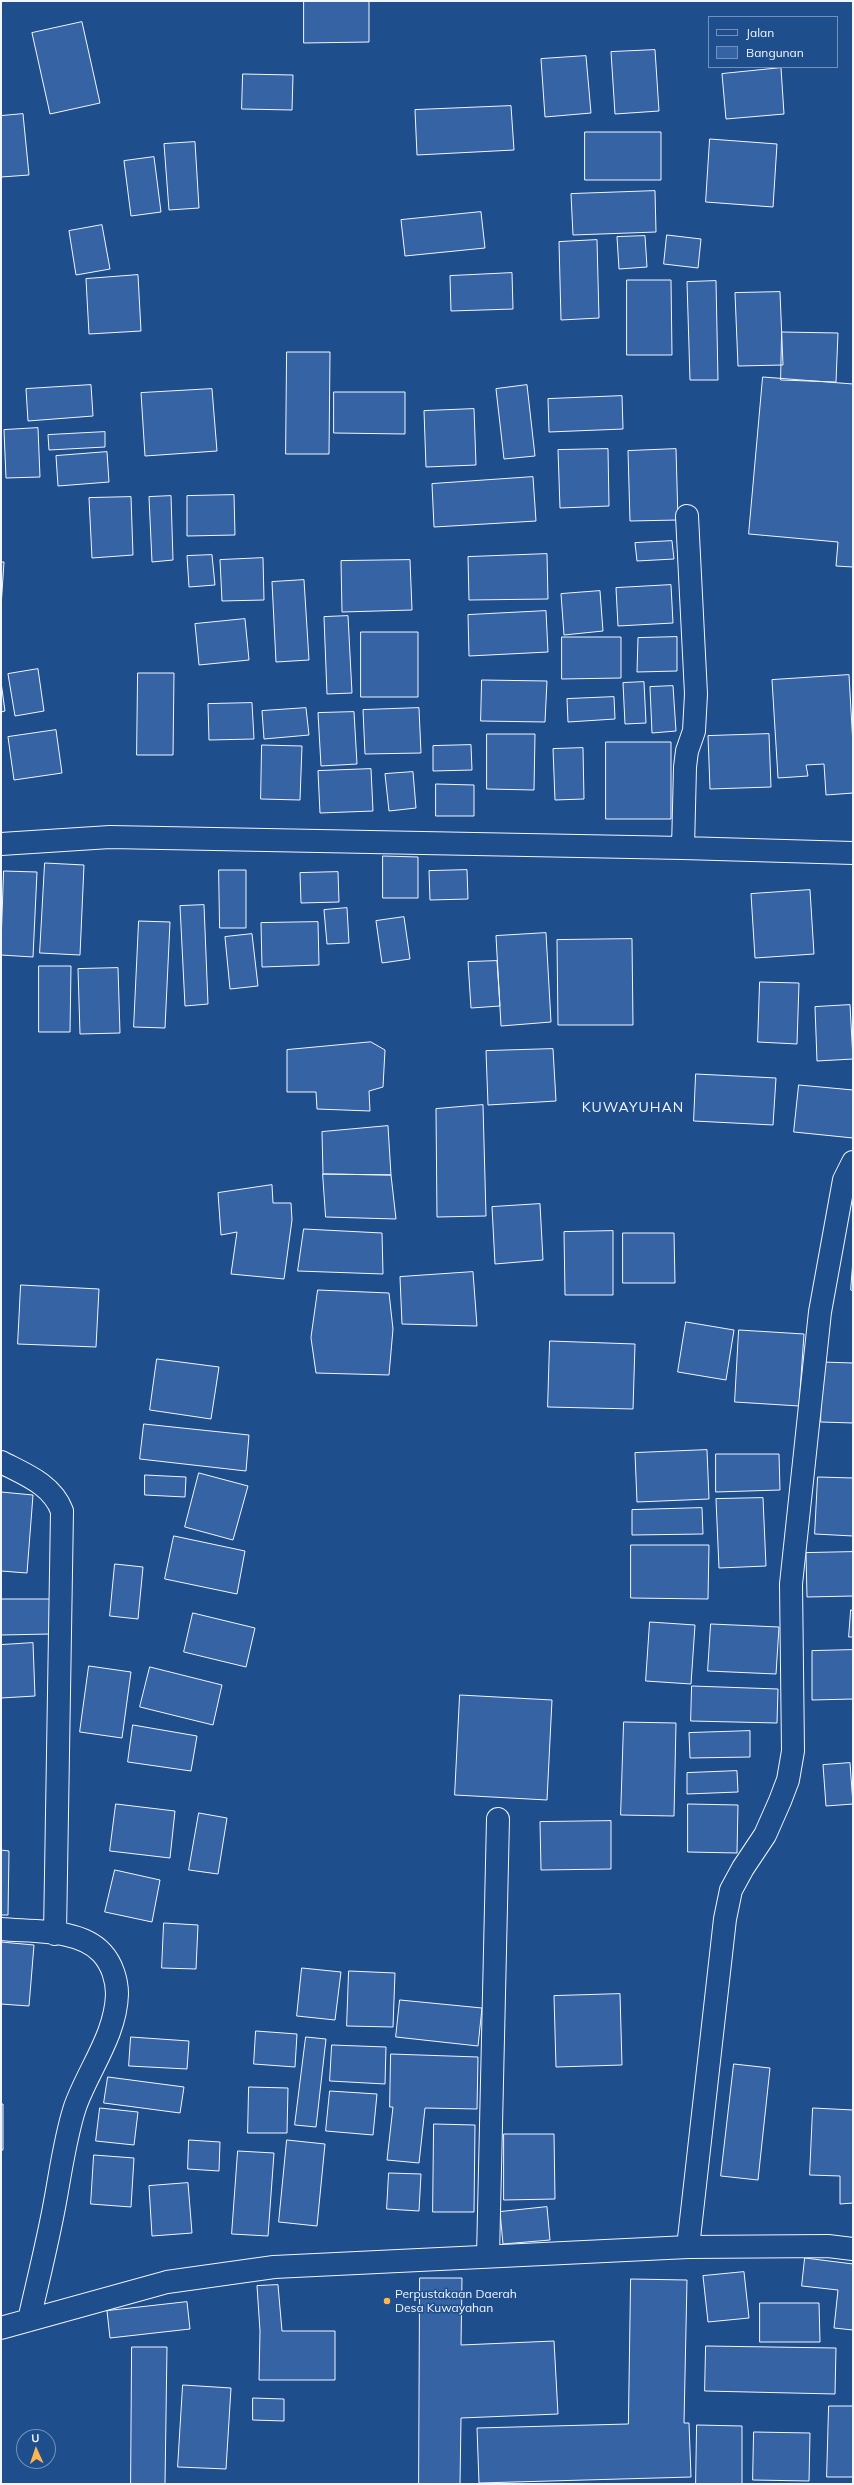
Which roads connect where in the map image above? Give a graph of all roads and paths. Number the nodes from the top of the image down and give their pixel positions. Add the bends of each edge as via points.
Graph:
1 (687, 516) dead end
2 (1, 844) edge
3 (683, 848) junction
4 (853, 854) edge
5 (853, 1162) edge
6 (1, 1462) edge
7 (498, 1818) dead end
8 (1, 1929) edge
9 (55, 1934) junction
10 (688, 2247) junction
11 (853, 2249) edge
12 (488, 2256) junction
13 (30, 2320) junction
14 (1, 2328) edge

1 - 3 street via 696,694 695,725 685,767
2 - 3 street via 110,837
3 - 4 street
5 - 10 street via 844,1180 820,1312 791,1584 793,1752 788,1780 780,1801 765,1835 742,1868 732,1890 727,1912
6 - 9 street via 50,1490 62,1510
7 - 12 street
8 - 9 street
9 - 13 street via 85,1941 102,1952 114,1972 117,1995 110,2030 76,2106 64,2146
10 - 11 street via 828,2246
10 - 12 street
12 - 13 street via 274,2267 175,2280
13 - 14 street

